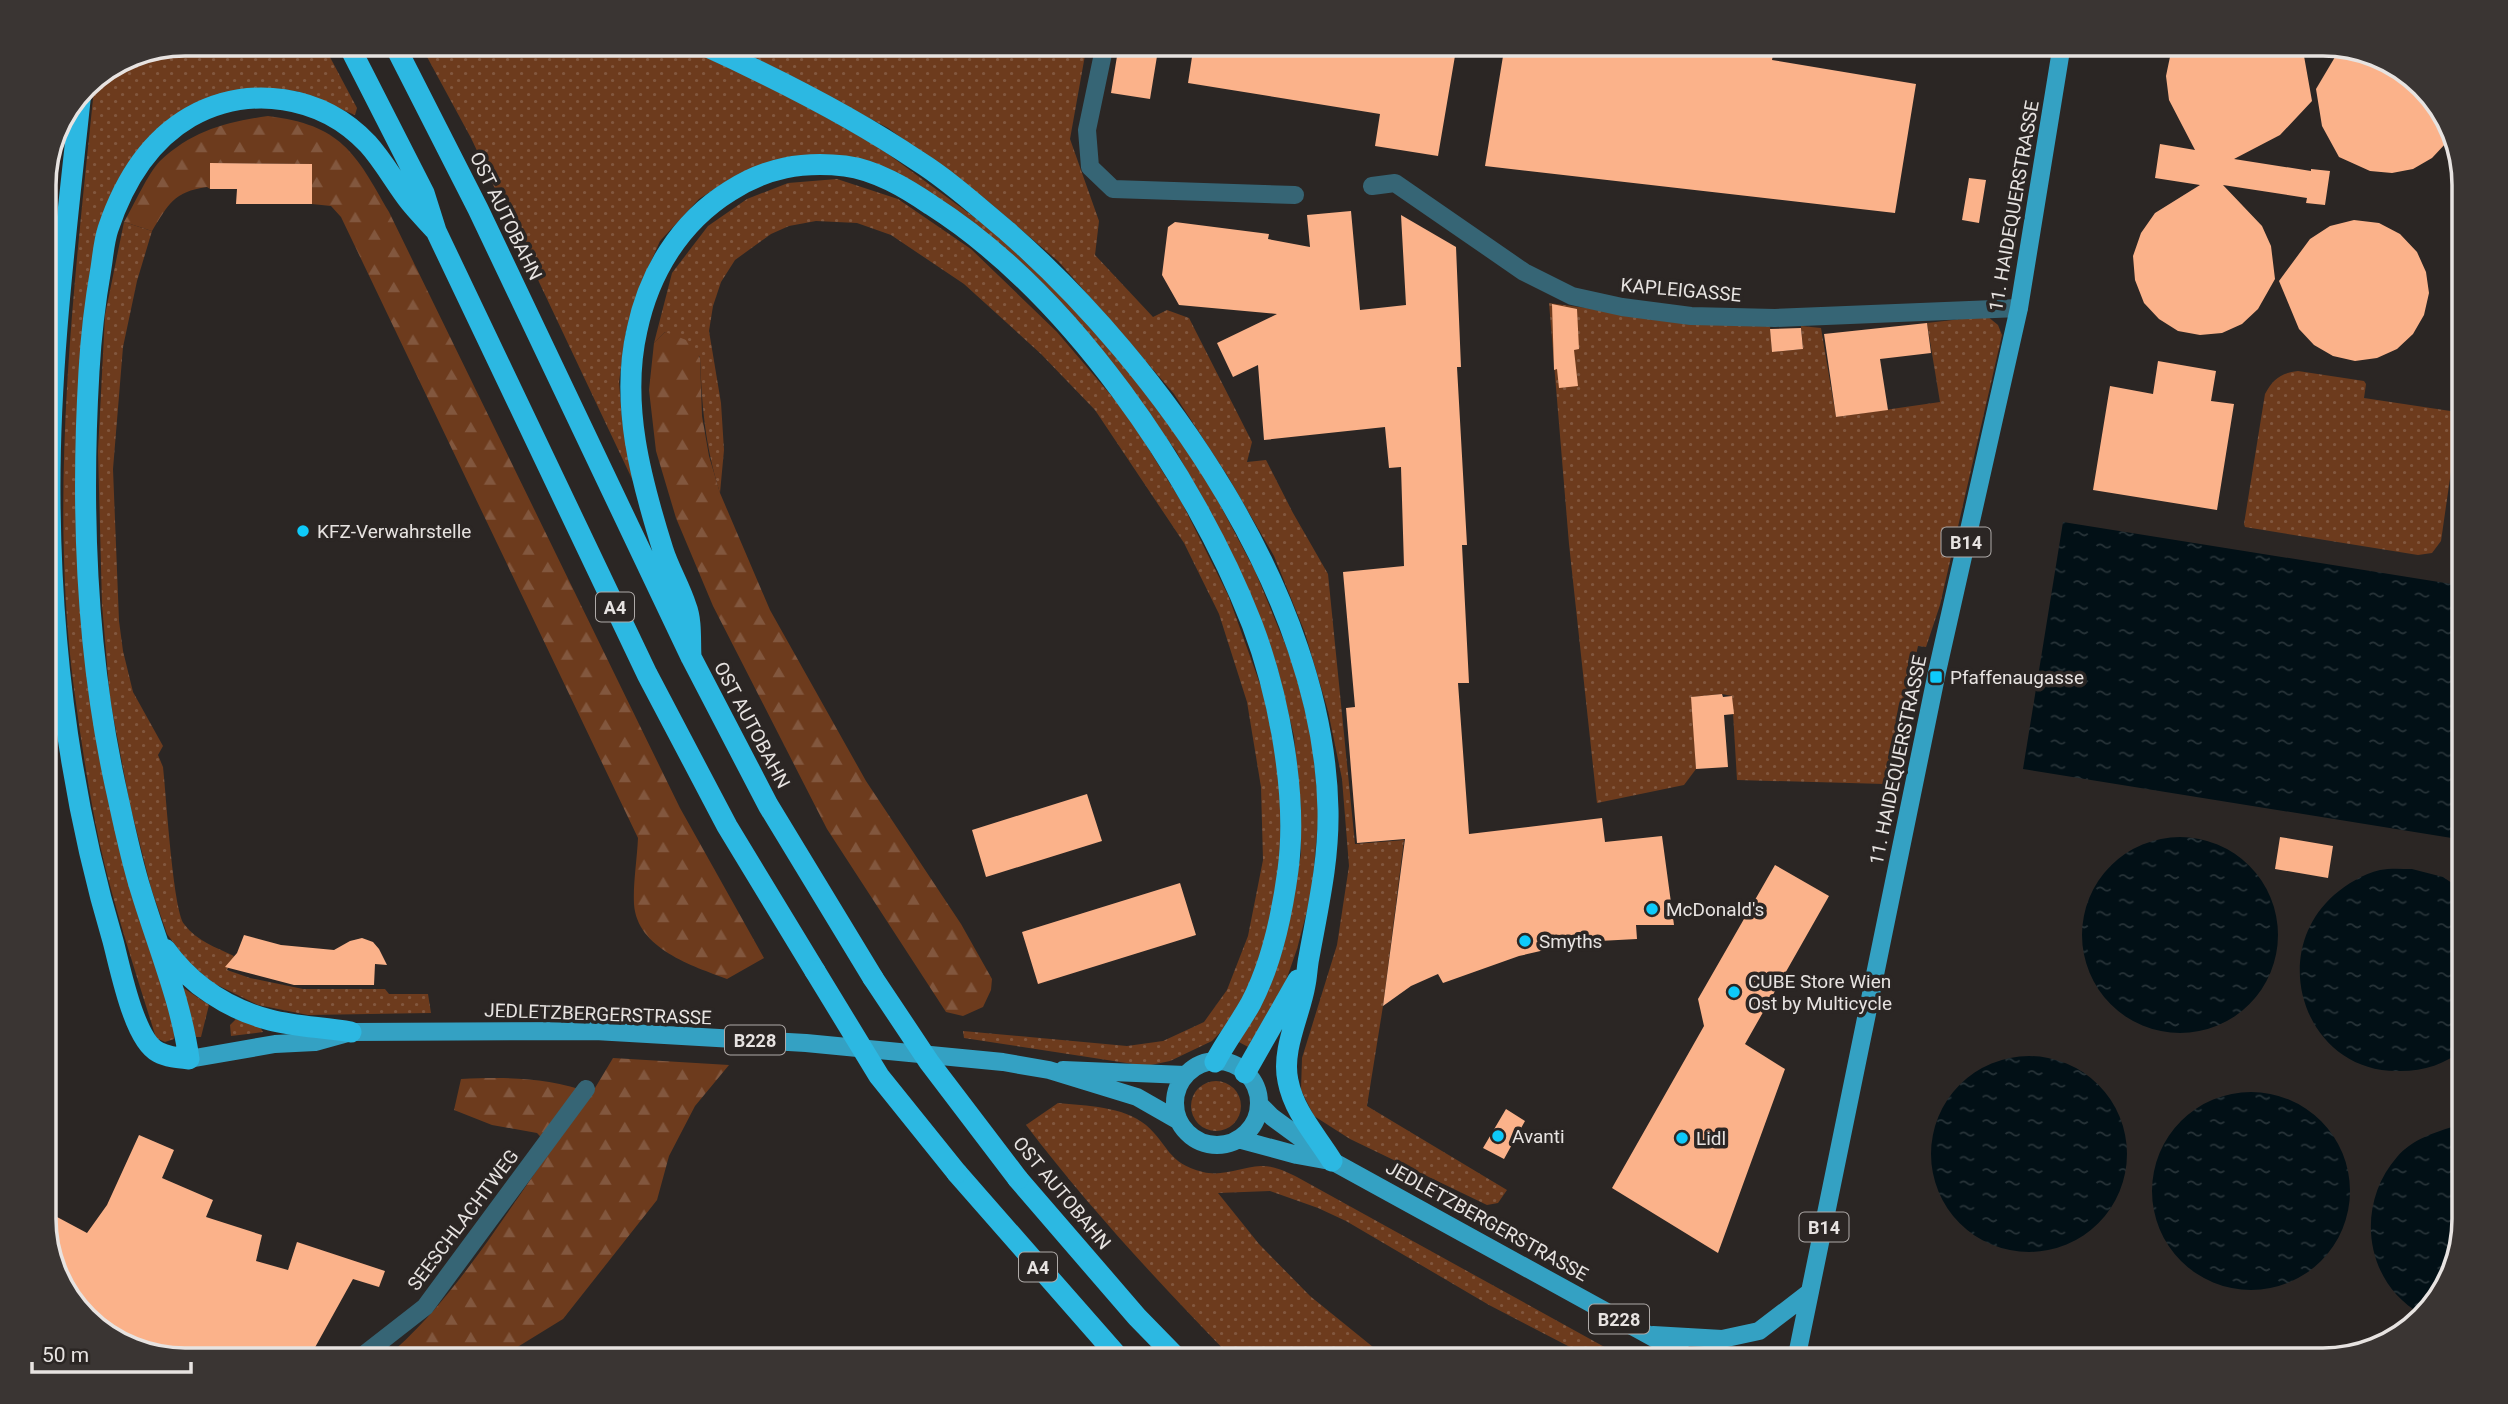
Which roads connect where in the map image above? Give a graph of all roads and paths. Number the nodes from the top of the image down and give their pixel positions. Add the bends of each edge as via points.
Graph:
1 (354, 56) edge
2 (400, 56) edge
3 (727, 56) edge
4 (1102, 56) edge
5 (2061, 56) edge
6 (79, 113) edge
7 (1372, 186) dead end
8 (1295, 195) dead end
9 (436, 231) junction
10 (2019, 308) junction
11 (56, 351) edge
12 (56, 621) edge
13 (691, 657) junction
14 (155, 933) junction
15 (1308, 959) junction
16 (351, 1032) junction
17 (188, 1059) junction
18 (1215, 1062) junction
19 (1049, 1070) junction
20 (1245, 1073) junction
21 (1185, 1075) junction
22 (586, 1089) dead end
23 (1259, 1104) junction
24 (1179, 1121) junction
25 (1238, 1139) junction
26 (1332, 1161) junction
27 (1810, 1292) junction
28 (1648, 1335) junction
29 (372, 1348) edge
30 (1110, 1348) edge
31 (1167, 1348) edge
32 (1672, 1348) edge
33 (1798, 1348) edge

1 - 9 highway, A4 via 424,193
2 - 13 highway, OST AUTOBAHN / A4
3 - 15 highway via 789,84 919,161 975,204 1050,270 1104,327 1152,385 1204,460 1239,518 1277,597 1317,726 1326,779 1327,838
4 - 8 street via 1087,130 1090,167 1113,189
5 - 10 main road, 11. HAIDEQUERSTRASSE / B14
6 - 11 highway
7 - 10 street, KAPLEIGASSE via 1395,183 1524,272 1572,296 1622,307 1691,316 1775,318
9 - 14 highway via 408,201 380,158 352,130 316,108 279,98 237,99 181,122 149,151 124,188 106,233 92,320 85,491 102,705 127,837
9 - 30 highway, A4, bridge via 647,674 727,826 879,1076
10 - 27 main road, 11. HAIDEQUERSTRASSE / B14 via 1937,672
12 - 17 highway via 74,782 90,859 134,1013 156,1052
13 - 18 highway via 688,610 664,554 635,444 629,384 636,331 652,278 678,236 711,202 752,177 798,164 849,167 901,185 957,221 1031,286 1100,363 1162,449 1210,533 1252,625 1278,708 1290,793 1289,868 1273,945 1253,1000
13 - 31 highway, OST AUTOBAHN / A4, bridge via 768,805 929,1062 1018,1179
14 - 16 highway via 188,978 230,1006 272,1021
14 - 17 highway via 184,1025
15 - 20 highway
15 - 26 highway via 1287,1074 1294,1104
16 - 17 main road, JEDLETZBERGERSTRASSE / B228 via 315,1042
16 - 19 main road, JEDLETZBERGERSTRASSE / B228 via 608,1032 806,1043
18 - 20 main road via 1226,1062
18 - 21 main road
19 - 21 main road, JEDLETZBERGERSTRASSE / B228
19 - 24 main road, JEDLETZBERGERSTRASSE / B228 via 1137,1097
20 - 23 main road via 1253,1082
21 - 24 main road via 1175,1097
22 - 29 street, SEESCHLACHTWEG via 425,1307
23 - 25 main road via 1253,1124
23 - 26 main road, JEDLETZBERGERSTRASSE / B228
24 - 25 main road via 1186,1132 1211,1144
25 - 26 main road, JEDLETZBERGERSTRASSE / B228
26 - 28 main road, JEDLETZBERGERSTRASSE / B228
27 - 28 main road, B228 via 1759,1331 1722,1339
27 - 33 main road, 11. HAIDEQUERSTRASSE / B14
28 - 32 main road, JEDLETZBERGERSTRASSE / B228

